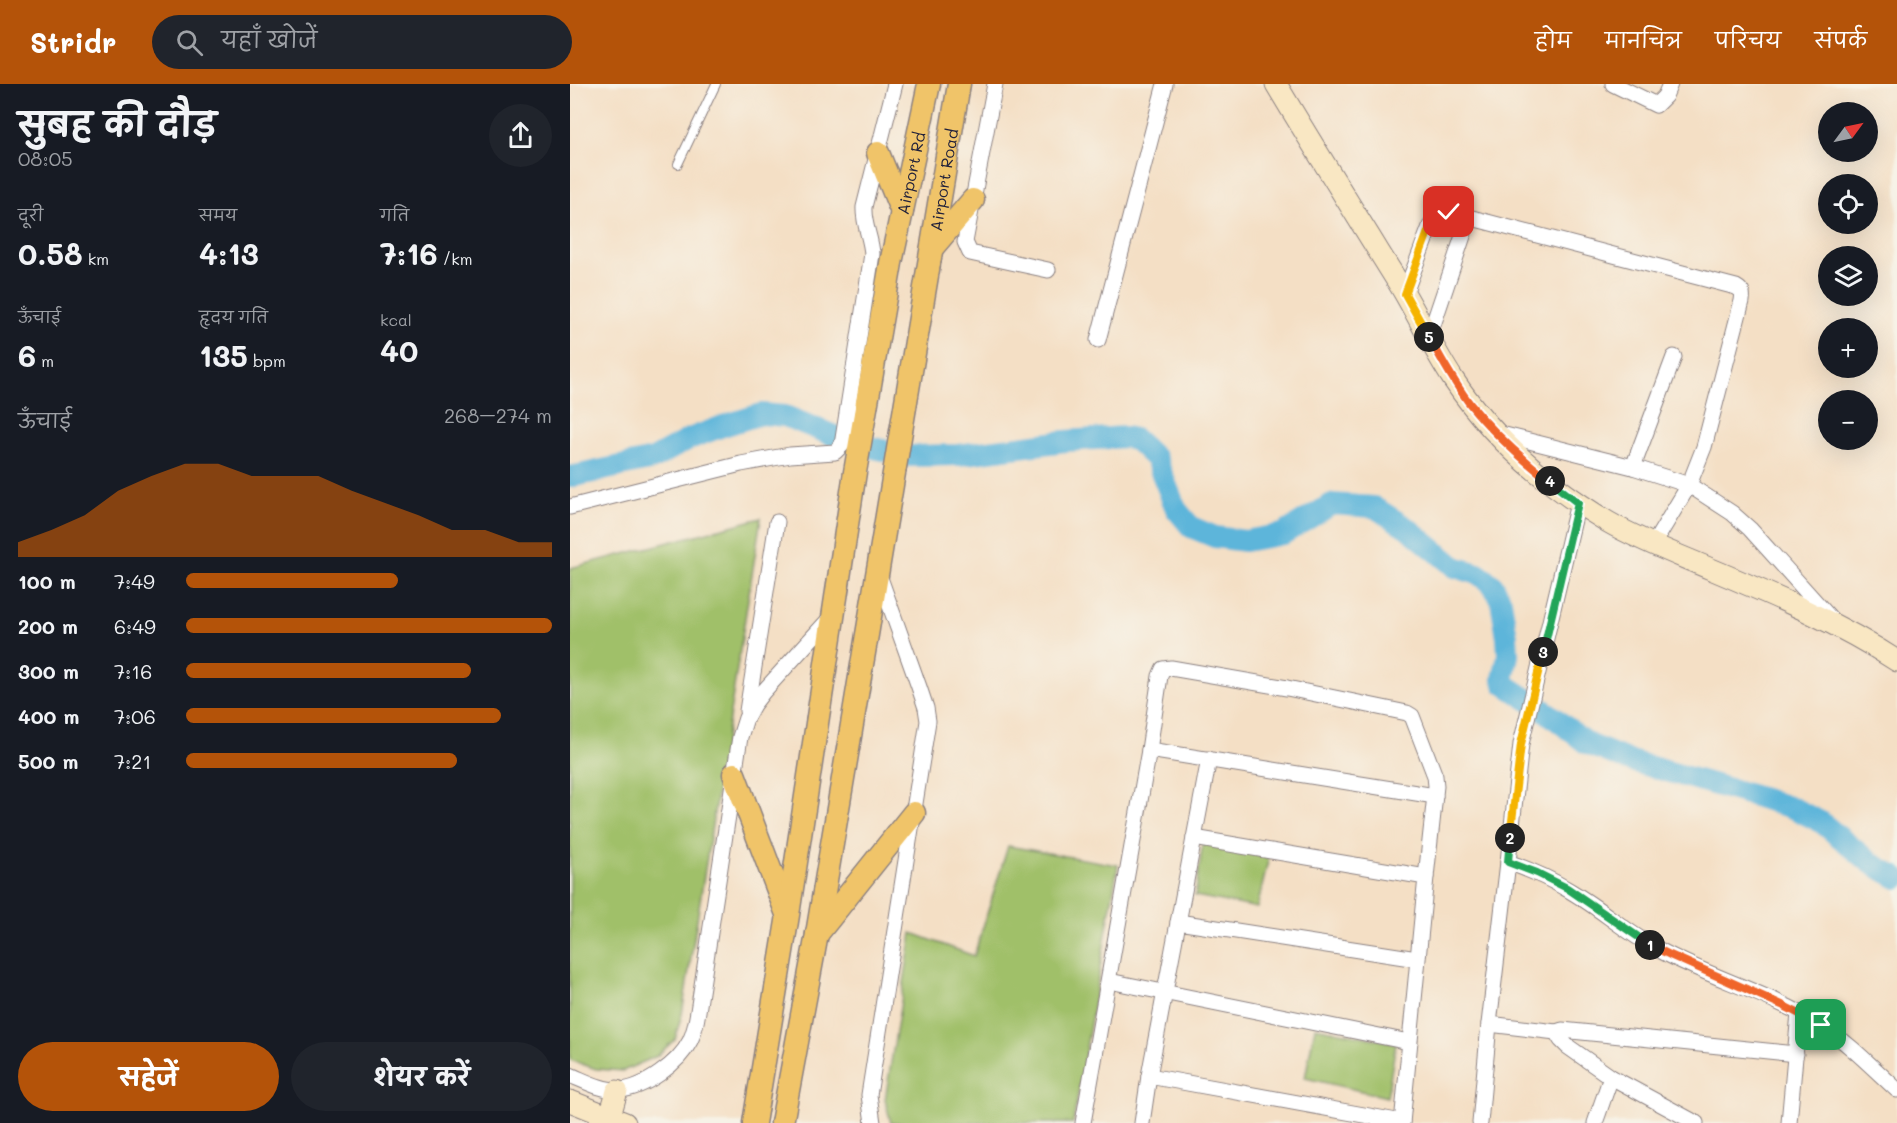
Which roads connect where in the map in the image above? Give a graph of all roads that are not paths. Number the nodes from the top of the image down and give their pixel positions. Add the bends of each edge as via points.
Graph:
1 (716, 84) edge
2 (895, 84) edge
3 (929, 84) edge
4 (959, 84) edge
5 (994, 84) edge
6 (1166, 84) edge
7 (1276, 84) edge
8 (1613, 84) edge
9 (1670, 84) edge
10 (878, 153) junction
11 (678, 164) dead end
12 (973, 200) junction
13 (902, 212) junction
14 (1469, 218) junction
15 (931, 249) junction
16 (1048, 270) dead end
17 (1405, 294) junction
18 (1429, 338) junction
19 (1098, 340) dead end
20 (1674, 357) dead end
21 (1494, 432) junction
22 (1633, 467) junction
23 (1689, 485) junction
24 (1578, 503) junction
25 (570, 507) edge
26 (777, 522) dead end
27 (1653, 545) junction
28 (877, 570) junction
29 (834, 614) junction
30 (1836, 625) junction
31 (1897, 661) edge
32 (746, 718) junction
33 (1149, 750) junction
34 (1209, 759) junction
35 (734, 774) junction
36 (1435, 796) junction
37 (914, 813) junction
38 (1194, 838) junction
39 (1508, 862) junction
40 (1426, 877) junction
41 (788, 915) junction
42 (1178, 922) junction
43 (817, 934) junction
44 (1417, 958) junction
45 (1108, 981) junction
46 (1164, 992) junction
47 (1799, 1014) junction
48 (1488, 1024) junction
49 (1557, 1032) junction
50 (1409, 1042) junction
51 (1796, 1054) junction
52 (570, 1075) edge
53 (1149, 1076) junction
54 (1611, 1077) junction
55 (617, 1090) junction
56 (1897, 1090) edge
57 (570, 1101) edge
58 (614, 1121) edge
59 (1402, 1122) edge
60 (754, 1123) edge
61 (782, 1123) edge
62 (873, 1123) edge
63 (1083, 1123) edge
64 (1142, 1123) edge
65 (1480, 1123) edge
66 (1595, 1123) edge
67 (1696, 1123) edge
68 (1789, 1123) edge

1 - 11 lane
2 - 10 street
3 - 13 main road, Airport Rd
4 - 15 main road, Airport Road
5 - 12 street
6 - 19 street
7 - 17 street
8 - 9 street via 1656,105
10 - 13 main road
10 - 25 street via 864,214 872,248 870,270 842,445 836,452 741,464
12 - 15 main road
12 - 16 street via 965,242 970,253
13 - 29 main road, Airport Rd
14 - 17 street via 1449,212 1435,218
14 - 18 street
14 - 23 street via 1741,290 1742,301 1707,436
15 - 28 main road, Airport Road
17 - 18 street
18 - 21 street via 1457,386
20 - 22 street
21 - 22 street
21 - 24 street
22 - 23 street
23 - 27 street
23 - 30 street via 1750,529
24 - 27 street
24 - 39 street via 1521,744
26 - 32 street
27 - 30 street
28 - 37 street via 928,721
28 - 43 main road, Airport Road
29 - 32 street via 763,692
29 - 41 main road, Airport Rd
30 - 31 street
32 - 35 street
33 - 34 street
33 - 36 street via 1160,675 1163,669 1171,668 1407,713 1412,716 1432,766
33 - 45 street
34 - 36 street
34 - 38 street
35 - 41 main road
35 - 55 street via 695,1027 689,1043 672,1064 631,1089
36 - 40 street
37 - 43 main road
37 - 62 street via 869,1095
38 - 40 street
38 - 42 street
39 - 47 street via 1567,888 1670,955
39 - 48 street
40 - 44 street
41 - 60 main road, Airport Rd
42 - 44 street
42 - 46 street
43 - 61 main road, Airport Road
44 - 50 street
45 - 46 street
45 - 63 street
46 - 50 street
46 - 53 street
47 - 51 street
47 - 56 street via 1838,1038
48 - 49 street
48 - 65 street
49 - 51 street
49 - 54 street via 1567,1046
50 - 59 street
51 - 68 street
52 - 55 street
53 - 59 street
53 - 64 street
54 - 66 street
54 - 67 street
55 - 58 street
57 - 58 street

